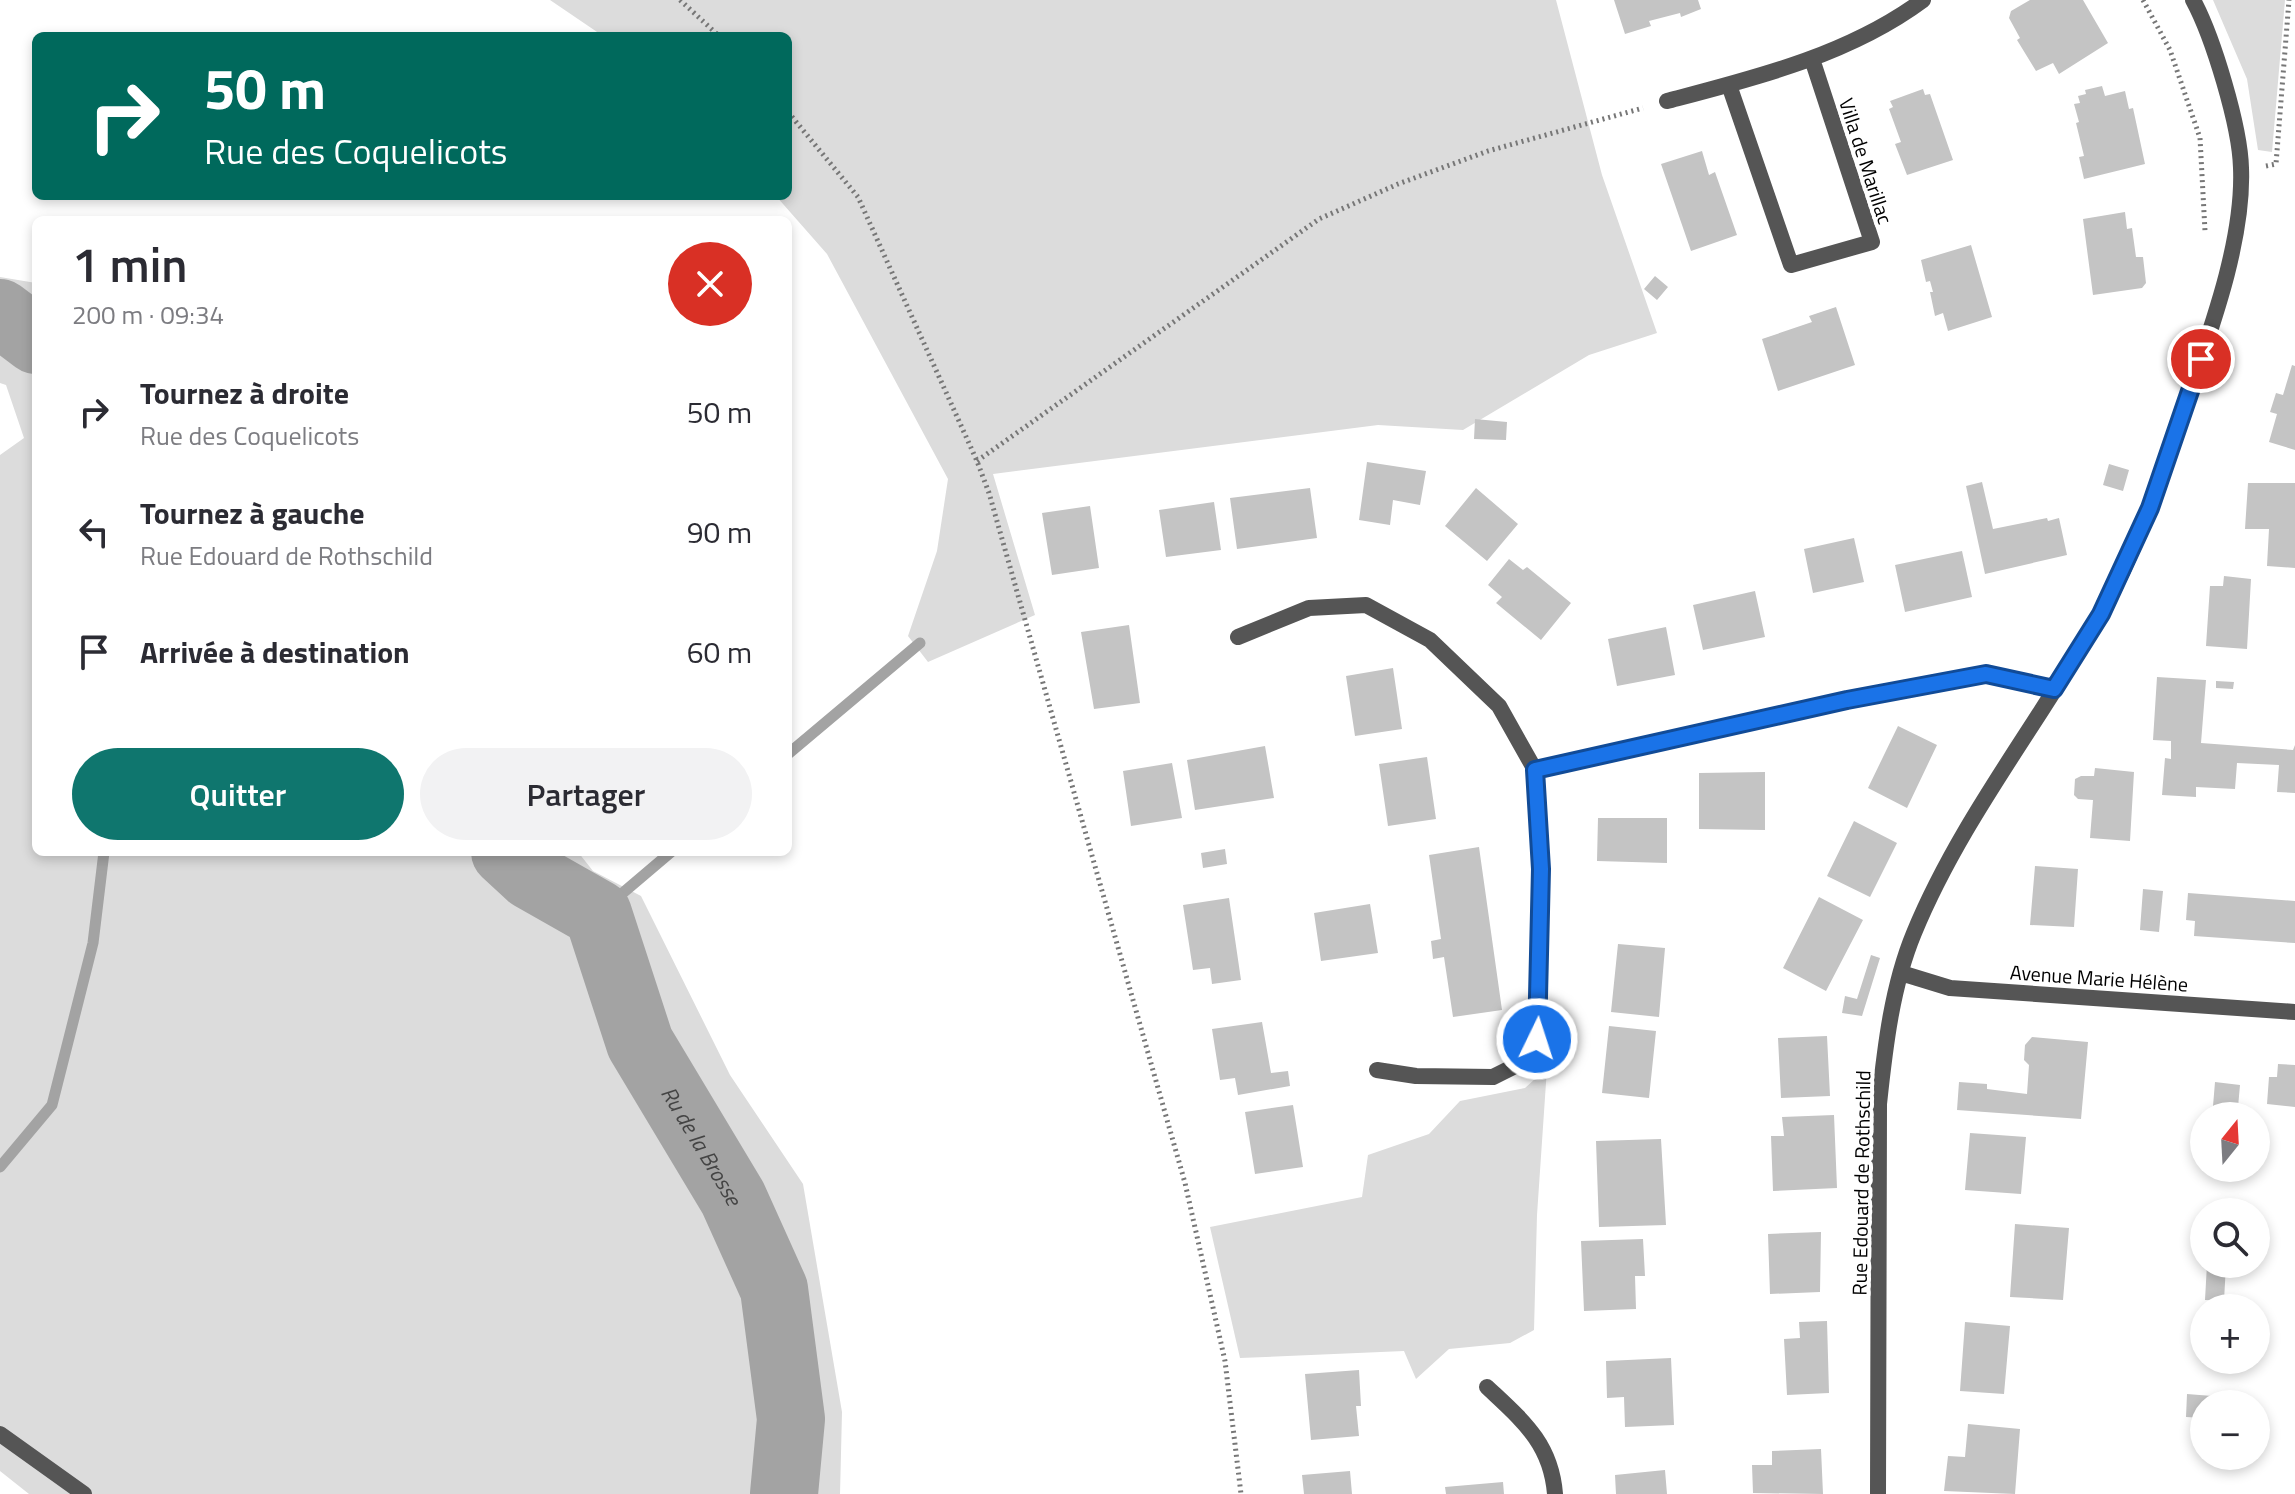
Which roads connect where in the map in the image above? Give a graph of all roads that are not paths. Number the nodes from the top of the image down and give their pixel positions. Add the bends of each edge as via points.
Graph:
1 (1923, 0) edge
2 (2193, 0) edge
3 (1812, 59) junction
4 (1729, 85) junction
5 (1667, 101) road end
6 (1238, 637) dead end
7 (2054, 689) junction
8 (1535, 770) junction
9 (1901, 973) junction
10 (2295, 1012) edge
11 (1377, 1070) dead end
12 (1487, 1387) dead end
13 (0, 1434) edge
14 (84, 1494) edge
15 (1555, 1494) edge
16 (1878, 1494) edge

1 - 3 street
2 - 7 street, Rue Edouard de Rothschild via 2219,67 2242,170 2221,299 2150,508 2101,614
3 - 4 street
3 - 4 street, Villa de Marillac via 1872,242 1791,265
4 - 5 street
6 - 8 street via 1309,608 1366,605 1430,640 1499,706
7 - 8 street via 1986,674
7 - 9 street, Rue Edouard de Rothschild via 1942,870
8 - 11 street via 1541,869 1539,1016 1537,1039 1527,1060 1493,1077
9 - 10 street, Avenue Marie Hélène via 1950,988
9 - 16 street, Rue Edouard de Rothschild via 1885,1044 1879,1104
12 - 15 street via 1533,1430 1553,1470
13 - 14 street

